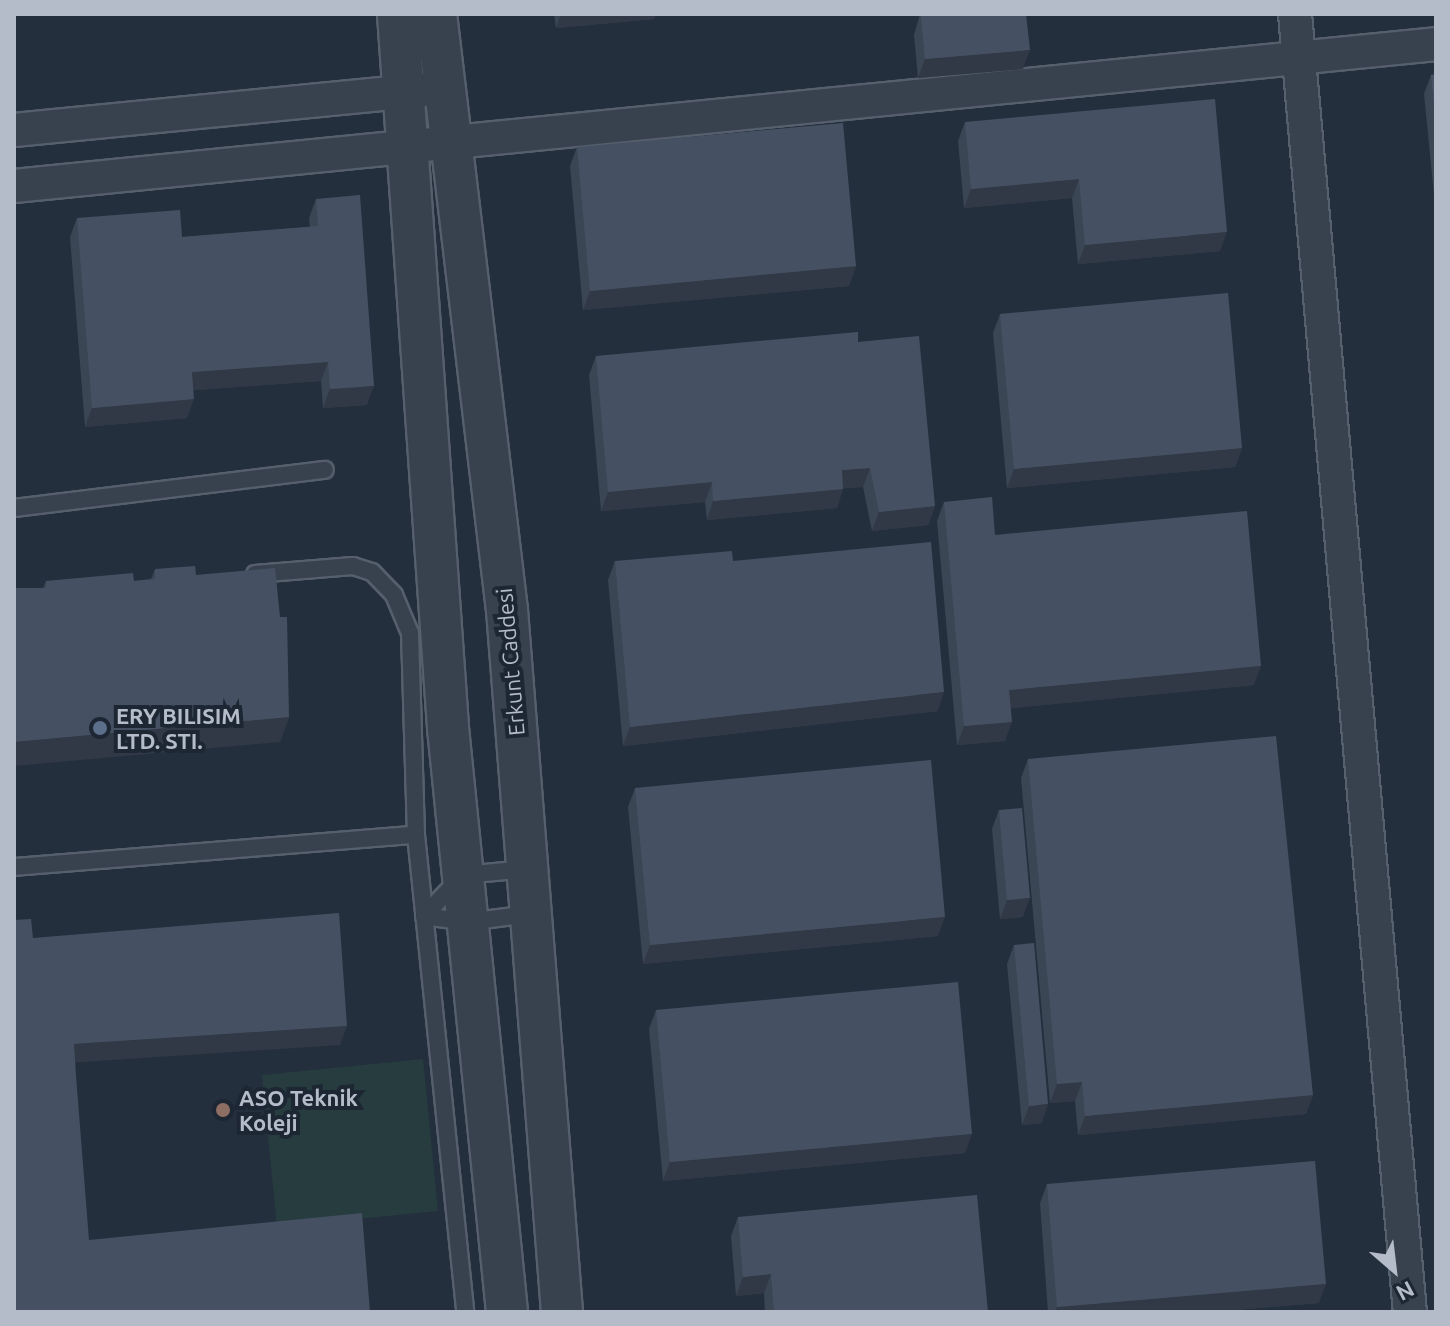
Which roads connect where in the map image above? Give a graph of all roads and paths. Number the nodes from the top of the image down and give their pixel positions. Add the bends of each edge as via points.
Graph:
1 (398, 14) edge
2 (436, 14) edge
3 (1295, 14) edge
4 (1436, 44) edge
5 (1300, 57) junction
6 (445, 88) junction
7 (404, 91) junction
8 (14, 130) edge
9 (450, 138) junction
10 (409, 142) junction
11 (14, 186) edge
12 (325, 470) dead end
13 (14, 508) edge
14 (229, 576) edge
15 (416, 835) junction
16 (14, 867) edge
17 (527, 869) junction
18 (463, 875) junction
19 (530, 914) junction
20 (424, 916) junction
21 (468, 922) junction
22 (465, 1312) edge
23 (507, 1312) edge
24 (562, 1312) edge
25 (1410, 1312) edge

1 - 7 street
2 - 6 street, Erkunt Caddesi
3 - 5 street
4 - 5 street
5 - 9 street
5 - 25 street
6 - 7 street
6 - 9 street, Erkunt Caddesi
7 - 8 street
7 - 10 street
9 - 10 street
9 - 17 street, Erkunt Caddesi via 507,610
10 - 11 street
10 - 18 street
12 - 13 lane
14 - 15 lane via 353,566 372,572 394,595 410,633
15 - 16 lane
15 - 20 lane
17 - 18 lane
17 - 19 street, Erkunt Caddesi
18 - 20 lane
18 - 21 street
19 - 21 lane
19 - 24 street, Erkunt Caddesi
20 - 21 lane
20 - 22 lane
21 - 23 street

